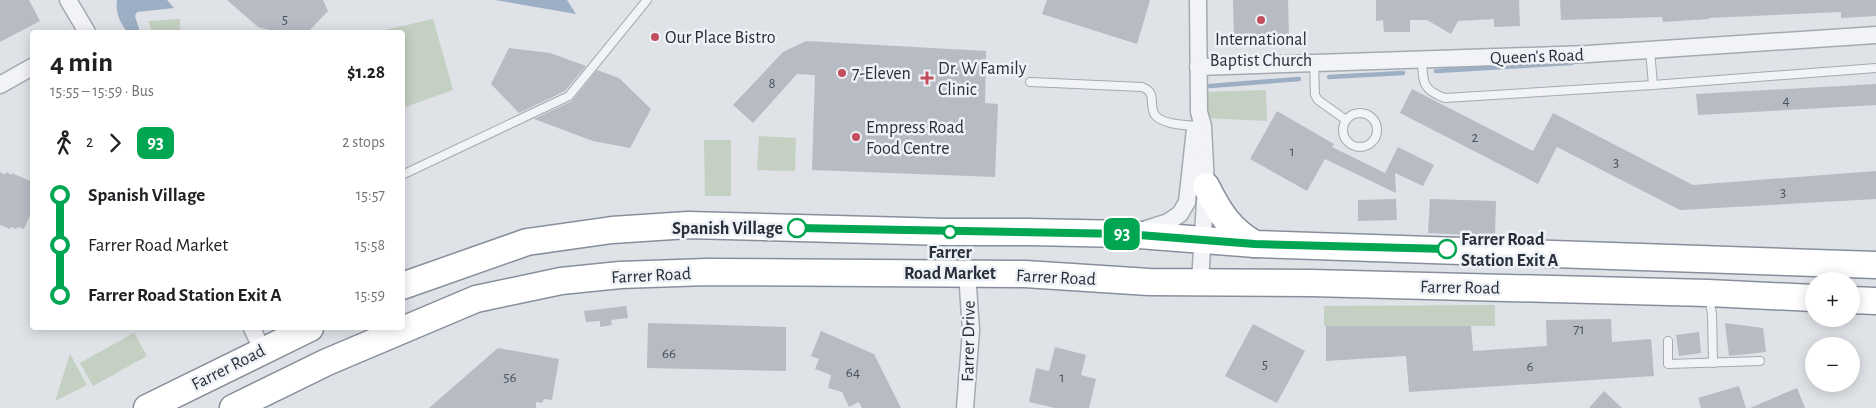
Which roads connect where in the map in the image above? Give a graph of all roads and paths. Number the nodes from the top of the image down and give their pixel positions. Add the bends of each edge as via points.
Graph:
1 (68, 0) edge
2 (647, 0) edge
3 (1198, 0) edge
4 (86, 30) edge
5 (1876, 35) edge
6 (1650, 50) junction
7 (1422, 60) junction
8 (1314, 63) junction
9 (1198, 67) junction
10 (30, 68) edge
11 (1876, 68) edge
12 (1030, 82) dead end
13 (0, 85) edge
14 (1653, 85) junction
15 (1346, 120) junction
16 (1199, 121) junction
17 (405, 174) edge
18 (1206, 186) junction
19 (1126, 234) junction
20 (1202, 240) junction
21 (1255, 244) junction
22 (1876, 265) edge
23 (967, 273) junction
24 (1200, 282) junction
25 (405, 285) edge
26 (1708, 294) junction
27 (1805, 298) edge
28 (1860, 300) edge
29 (1876, 301) edge
30 (405, 329) edge
31 (300, 330) edge
32 (403, 330) edge
33 (257, 339) edge
34 (1668, 341) dead end
35 (1760, 361) dead end
36 (1713, 363) junction
37 (147, 408) edge
38 (233, 408) edge
39 (965, 408) edge

1 - 4 street
2 - 17 lane via 569,96
3 - 9 street
5 - 6 street, Queen's Road
6 - 7 street, Queen's Road
6 - 14 lane
7 - 8 street, Queen's Road
7 - 14 lane via 1426,88 1445,98
8 - 9 street, Queen's Road
8 - 15 lane via 1315,95
9 - 16 street
10 - 13 street
11 - 14 lane
12 - 16 lane via 1142,87 1151,94 1154,114 1159,118 1166,122
15 - 15 lane via 1357,113 1374,120 1377,132 1371,143 1360,147 1348,143 1343,132
16 - 18 street
16 - 19 street via 1187,202 1180,214 1168,222
18 - 20 street
18 - 21 highway via 1220,214
19 - 20 highway, Farrer Road
19 - 25 highway, Farrer Road via 688,225 612,230 527,242
20 - 21 highway, Farrer Road
20 - 24 street
21 - 22 highway, Farrer Road
23 - 24 highway, Farrer Road
23 - 30 highway, Farrer Road via 620,275 561,281 476,299
23 - 39 street, Farrer Drive via 971,330
24 - 26 highway, Farrer Road
26 - 27 highway, Farrer Road
26 - 36 lane via 1712,314
28 - 29 highway
31 - 33 highway, Farrer Road
32 - 38 highway, Farrer Road via 327,362
33 - 37 highway, Farrer Road
34 - 36 lane via 1668,364
35 - 36 lane

